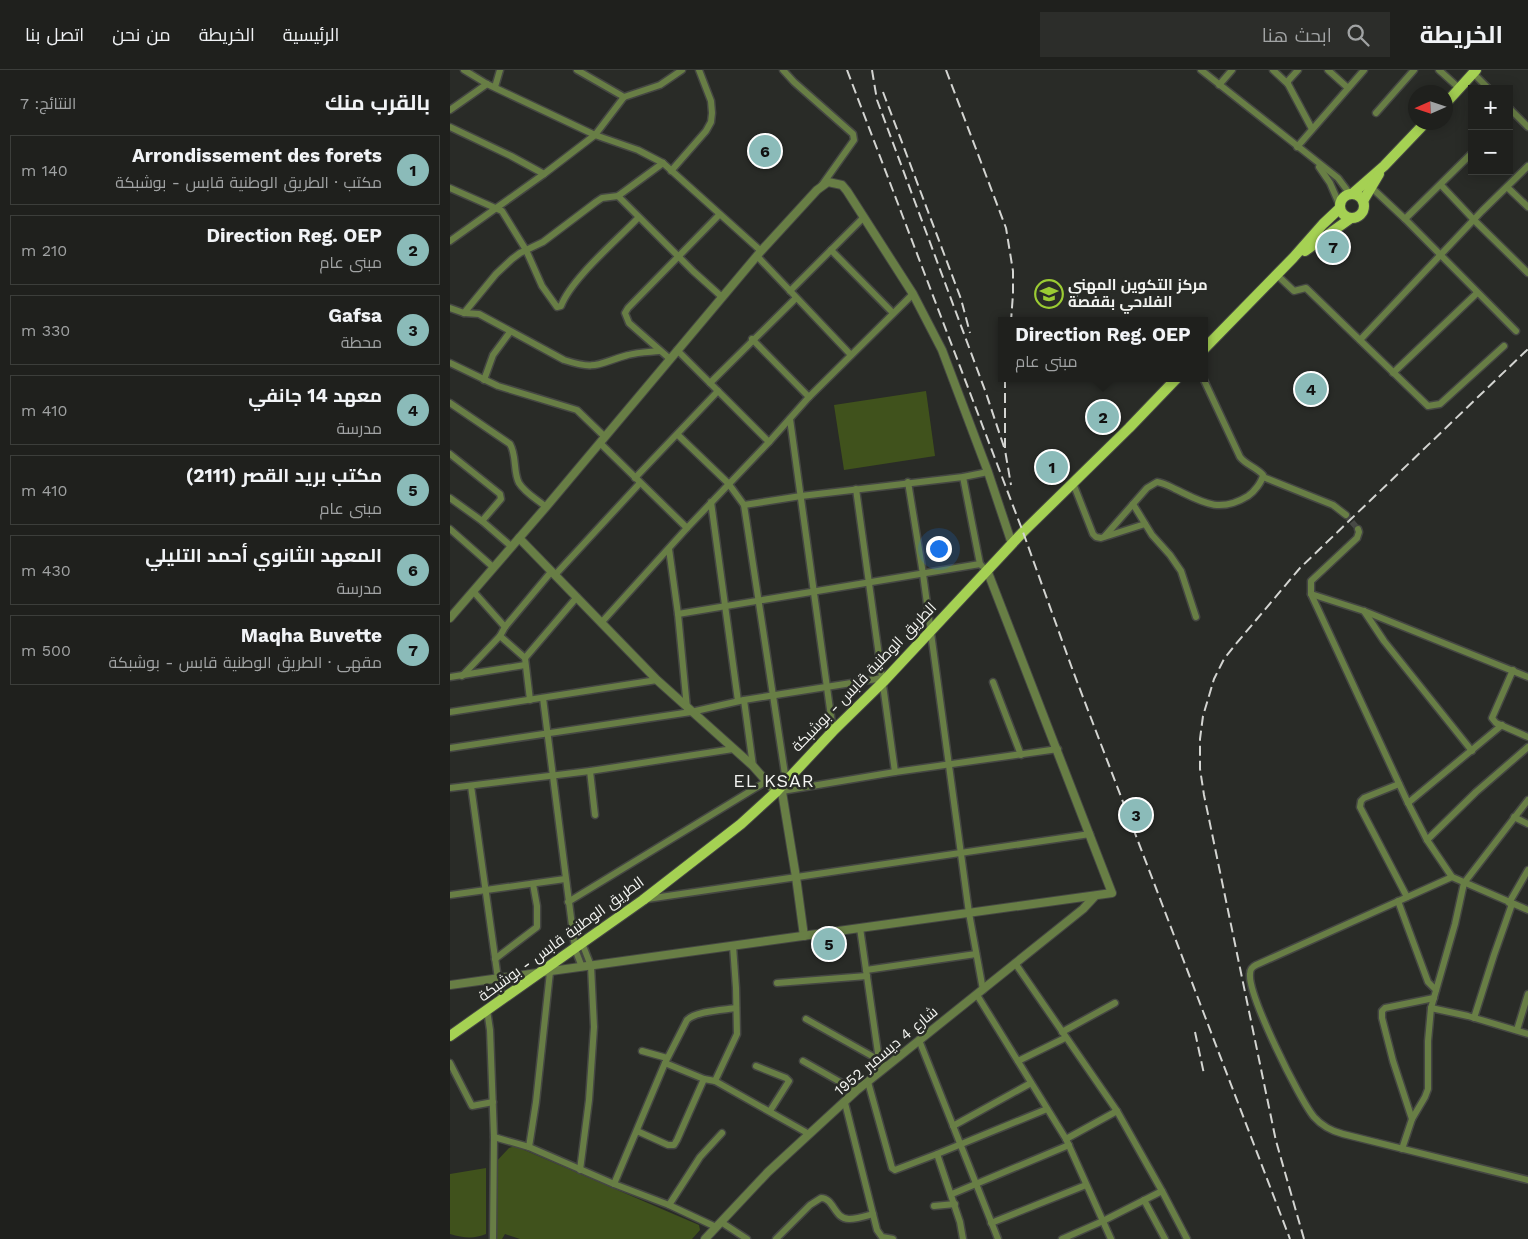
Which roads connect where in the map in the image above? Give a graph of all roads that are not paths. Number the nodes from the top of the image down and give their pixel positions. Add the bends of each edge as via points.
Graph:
1 (464, 70) edge
2 (500, 70) edge
3 (577, 70) edge
4 (682, 70) edge
5 (699, 70) edge
6 (783, 70) edge
7 (1201, 70) edge
8 (1232, 70) edge
9 (1273, 70) edge
10 (1298, 70) edge
11 (1328, 70) edge
12 (1364, 70) edge
13 (1414, 70) edge
14 (1439, 70) edge
15 (1475, 72) edge
16 (487, 84) junction
17 (1219, 84) junction
18 (1288, 84) junction
19 (1486, 85) edge
20 (495, 87) junction
21 (1348, 88) junction
22 (1459, 88) junction
23 (1453, 94) edge
24 (624, 97) junction
25 (450, 110) edge
26 (1376, 113) dead end
27 (1513, 114) edge
28 (1528, 126) edge
29 (450, 127) edge
30 (1312, 129) junction
31 (1418, 130) edge
32 (595, 135) junction
33 (1297, 147) junction
34 (1468, 157) edge
35 (1316, 162) junction
36 (662, 163) junction
37 (1384, 166) junction
38 (1528, 166) edge
39 (671, 171) junction
40 (544, 174) junction
41 (822, 185) junction
42 (1441, 185) junction
43 (1506, 187) junction
44 (450, 188) edge
45 (1372, 188) junction
46 (1351, 194) junction
47 (618, 196) junction
48 (1363, 201) junction
49 (1340, 207) junction
50 (1528, 207) edge
51 (495, 208) junction
52 (719, 215) junction
53 (864, 217) junction
54 (638, 218) junction
55 (1351, 218) junction
56 (1405, 219) junction
57 (1474, 220) junction
58 (450, 241) edge
59 (526, 250) junction
60 (831, 250) junction
61 (759, 253) junction
62 (1440, 255) junction
63 (678, 257) junction
64 (1293, 258) junction
65 (1528, 273) edge
66 (1277, 275) junction
67 (790, 291) junction
68 (1477, 293) junction
69 (913, 294) junction
70 (722, 297) junction
71 (796, 298) junction
72 (450, 308) edge
73 (464, 313) junction
74 (893, 313) junction
75 (1516, 331) dead end
76 (510, 332) junction
77 (752, 339) junction
78 (1360, 340) junction
79 (1208, 345) edge
80 (1504, 346) dead end
81 (677, 350) junction
82 (659, 351) junction
83 (851, 355) junction
84 (670, 359) junction
85 (450, 363) edge
86 (1393, 373) junction
87 (484, 380) junction
88 (1172, 382) edge
89 (1205, 382) edge
90 (710, 383) junction
91 (718, 391) junction
92 (808, 397) junction
93 (450, 403) edge
94 (790, 420) junction
95 (678, 435) junction
96 (603, 440) junction
97 (770, 442) junction
98 (450, 454) edge
99 (988, 472) junction
100 (1263, 476) junction
101 (963, 477) junction
102 (638, 480) junction
103 (908, 482) junction
104 (728, 483) junction
105 (1073, 483) junction
106 (856, 489) junction
107 (801, 496) junction
108 (450, 498) edge
109 (711, 502) junction
110 (1133, 504) junction
111 (744, 505) junction
112 (546, 507) junction
113 (1346, 515) tunnel mouth
114 (482, 521) junction
115 (1145, 524) junction
116 (686, 528) junction
117 (450, 529) edge
118 (1358, 529) dead end
119 (1105, 536) junction
120 (519, 538) junction
121 (1012, 544) junction
122 (512, 547) junction
123 (669, 549) junction
124 (493, 567) junction
125 (984, 567) junction
126 (553, 574) junction
127 (923, 574) junction
128 (869, 582) junction
129 (473, 591) junction
130 (814, 591) junction
131 (1311, 594) junction
132 (577, 598) junction
133 (759, 601) junction
134 (725, 607) junction
135 (1364, 611) junction
136 (452, 613) edge
137 (678, 614) junction
138 (1196, 617) dead end
139 (601, 623) junction
140 (505, 626) junction
141 (931, 630) junction
142 (500, 636) junction
143 (525, 662) junction
144 (1513, 670) junction
145 (462, 676) junction
146 (1528, 677) edge
147 (450, 678) edge
148 (657, 680) junction
149 (883, 680) junction
150 (993, 682) dead end
151 (827, 688) junction
152 (772, 695) junction
153 (543, 698) junction
154 (530, 700) junction
155 (741, 701) junction
156 (689, 710) junction
157 (450, 712) edge
158 (1502, 725) junction
159 (833, 731) junction
160 (548, 734) junction
161 (1528, 737) edge
162 (1528, 747) edge
163 (450, 748) edge
164 (732, 749) junction
165 (1058, 749) junction
166 (1472, 751) junction
167 (1021, 755) junction
168 (948, 765) junction
169 (753, 766) junction
170 (590, 771) junction
171 (895, 772) junction
172 (553, 776) junction
173 (767, 781) junction
174 (1399, 784) junction
175 (471, 786) junction
176 (450, 788) edge
177 (781, 788) junction
178 (1528, 800) edge
179 (1408, 803) junction
180 (594, 815) dead end
181 (1514, 817) junction
182 (1528, 824) edge
183 (1090, 834) junction
184 (1427, 840) junction
185 (961, 853) junction
186 (1528, 870) edge
187 (796, 876) junction
188 (1452, 878) junction
189 (565, 879) junction
190 (1464, 883) junction
191 (533, 884) junction
192 (486, 891) junction
193 (450, 895) edge
194 (1095, 896) junction
195 (1407, 897) junction
196 (643, 900) junction
197 (1398, 901) junction
198 (568, 902) junction
199 (1511, 904) junction
200 (1528, 910) edge
201 (969, 913) junction
202 (860, 928) junction
203 (804, 936) junction
204 (578, 946) junction
205 (733, 946) junction
206 (976, 954) junction
207 (495, 958) junction
208 (1015, 963) junction
209 (591, 966) junction
210 (582, 967) junction
211 (550, 972) junction
212 (539, 973) junction
213 (866, 973) junction
214 (498, 979) junction
215 (777, 983) dead end
216 (450, 986) edge
217 (1436, 990) junction
218 (980, 992) junction
219 (1528, 994) edge
220 (1434, 998) junction
221 (503, 1000) junction
222 (1115, 1003) dead end
223 (736, 1008) junction
224 (1432, 1008) junction
225 (486, 1010) junction
226 (1474, 1018) junction
227 (806, 1019) dead end
228 (1517, 1030) junction
229 (1528, 1034) edge
230 (1064, 1035) junction
231 (450, 1036) edge
232 (919, 1040) junction
233 (642, 1051) dead end
234 (666, 1060) junction
235 (879, 1060) junction
236 (803, 1061) dead end
237 (1018, 1061) junction
238 (450, 1063) edge
239 (756, 1066) dead end
240 (886, 1066) junction
241 (704, 1079) junction
242 (715, 1081) junction
243 (868, 1082) junction
244 (1031, 1083) junction
245 (856, 1091) junction
246 (493, 1102) junction
247 (845, 1103) junction
248 (1047, 1109) junction
249 (770, 1110) junction
250 (1117, 1111) junction
251 (1412, 1119) junction
252 (953, 1126) junction
253 (637, 1131) junction
254 (722, 1133) dead end
255 (809, 1134) junction
256 (494, 1137) junction
257 (507, 1140) junction
258 (1067, 1142) junction
259 (961, 1144) junction
260 (494, 1147) junction
261 (529, 1147) junction
262 (1402, 1149) junction
263 (938, 1154) junction
264 (580, 1170) junction
265 (1528, 1180) edge
266 (614, 1184) junction
267 (976, 1184) junction
268 (1086, 1185) junction
269 (1162, 1191) junction
270 (952, 1194) junction
271 (1144, 1200) junction
272 (955, 1204) junction
273 (669, 1205) junction
274 (934, 1206) dead end
275 (873, 1214) junction
276 (1103, 1221) junction
277 (991, 1223) junction
278 (718, 1224) junction
279 (493, 1239) edge
280 (705, 1239) edge
281 (747, 1239) edge
282 (776, 1239) edge
283 (893, 1239) edge
284 (963, 1239) edge
285 (998, 1239) edge
286 (1062, 1239) edge
287 (1111, 1239) edge
288 (1165, 1239) edge
289 (1187, 1239) edge

1 - 16 street
2 - 20 street
3 - 24 street
4 - 24 street via 660,85
5 - 39 street via 711,101 711,122
6 - 41 street via 853,134 854,140
7 - 17 street
8 - 17 street
9 - 18 street
10 - 18 street
11 - 21 street
12 - 21 street
13 - 26 street
14 - 22 street
15 - 19 street
15 - 22 main road
16 - 20 street
16 - 25 street
17 - 33 street
18 - 30 street
20 - 32 street
21 - 30 street
22 - 23 main road
24 - 32 street
27 - 28 street
29 - 40 street
30 - 33 street
31 - 37 main road
32 - 36 street via 638,150
32 - 40 street
33 - 35 street
34 - 42 street
35 - 46 street via 1338,178
35 - 49 street
36 - 39 street
36 - 47 street
37 - 45 main road
37 - 46 main road
38 - 43 street
39 - 52 street
40 - 51 street
41 - 53 street via 832,182 842,185
41 - 61 street
42 - 56 street
42 - 57 street
43 - 50 street
43 - 57 street
44 - 51 street
45 - 48 main road
45 - 56 street
46 - 48 main road
46 - 49 main road via 1343,198
47 - 54 street
47 - 59 street via 602,198 543,242
48 - 55 main road via 1363,211
49 - 55 main road via 1344,215
49 - 64 main road
51 - 58 street
51 - 59 street via 506,215
52 - 61 street
52 - 63 street
53 - 60 street
53 - 69 street
54 - 59 street via 565,294 560,307 556,307 542,286
54 - 63 street
55 - 64 main road
56 - 62 street
57 - 62 street
57 - 65 street
59 - 73 street via 496,274
60 - 67 street
60 - 74 street
61 - 67 street
61 - 70 street
62 - 68 street
62 - 78 street
63 - 70 street
63 - 82 street via 625,313 628,323
64 - 66 main road
66 - 78 street via 1294,291 1306,288
66 - 79 main road
67 - 71 street
68 - 75 street
68 - 86 street
69 - 74 street
69 - 99 street via 942,350
70 - 81 street
71 - 77 street
71 - 83 street
72 - 73 street
73 - 76 street via 479,314
74 - 83 street
76 - 82 street via 564,360 591,367 627,355
76 - 87 street via 493,355
77 - 90 street
77 - 92 street
78 - 86 street
80 - 86 street via 1440,404 1428,406
81 - 84 street
81 - 90 street
82 - 84 street
83 - 92 street
84 - 96 street
85 - 87 street
87 - 96 street via 577,410
88 - 105 main road, الطريق الوطنية قابس - بوشبكة
89 - 100 street via 1240,457
90 - 91 street
91 - 95 street
91 - 97 street
92 - 94 street
93 - 112 street via 510,444 520,484
94 - 97 street
94 - 107 street
95 - 102 street
95 - 104 street
96 - 102 street
96 - 112 street
97 - 104 street
98 - 114 street via 500,494 500,499
99 - 101 street
99 - 121 street
100 - 110 street via 1251,495 1228,505 1205,503 1157,482
100 - 113 street
101 - 103 street
101 - 125 street
102 - 116 street
102 - 126 street
103 - 106 street
103 - 127 street
104 - 109 street
104 - 111 street
105 - 119 street via 1093,534
105 - 121 main road, الطريق الوطنية قابس - بوشبكة
106 - 107 street
106 - 128 street
107 - 111 street
107 - 130 street
108 - 114 street
109 - 116 street
109 - 134 street
110 - 115 street
110 - 119 street
111 - 133 street
112 - 120 street
114 - 122 street
115 - 119 street
115 - 138 street via 1181,571
116 - 123 street
117 - 124 street
118 - 131 street via 1360,534 1357,538 1311,581
120 - 122 street
120 - 126 street
121 - 125 main road, الطريق الوطنية قابس - بوشبكة
122 - 124 street
123 - 137 street
123 - 139 street
124 - 129 street
125 - 127 street
125 - 141 main road, الطريق الوطنية قابس - بوشبكة
125 - 165 street
126 - 132 street
126 - 140 street
127 - 128 street
127 - 141 street
128 - 130 street
128 - 149 street
129 - 136 street
129 - 140 street
130 - 133 street
130 - 151 street
131 - 135 street
131 - 174 street
132 - 139 street
132 - 143 street
133 - 134 street
133 - 152 street
134 - 137 street
134 - 155 street
135 - 144 street
135 - 166 street via 1384,642
137 - 156 street
139 - 148 street
140 - 142 street
141 - 149 main road, الطريق الوطنية قابس - بوشبكة
141 - 168 street
142 - 143 street
142 - 145 street
143 - 145 street
143 - 154 street
144 - 146 street
144 - 158 street via 1492,716 1494,722
145 - 147 street
148 - 153 street
148 - 156 street
149 - 151 street
149 - 159 main road, الطريق الوطنية قابس - بوشبكة
149 - 171 street
150 - 167 street
151 - 152 street
151 - 159 street
152 - 155 street
152 - 177 street
153 - 154 street
153 - 160 street
154 - 157 street
155 - 156 street
155 - 169 street
156 - 160 street
156 - 164 street
158 - 161 street
158 - 166 street
159 - 177 main road, الطريق الوطنية قابس - بوشبكة
160 - 163 street
160 - 172 street
162 - 184 street
164 - 169 street
164 - 170 street
165 - 167 street
165 - 183 street
166 - 179 street
167 - 168 street
168 - 171 street
168 - 185 street
169 - 173 street
170 - 172 street
170 - 180 street
171 - 177 street
172 - 175 street
172 - 189 street
173 - 177 street
173 - 198 street
174 - 179 street
174 - 195 street via 1364,798 1360,807
175 - 176 street
175 - 192 street
177 - 187 street
177 - 196 main road, الطريق الوطنية قابس - بوشبكة via 741,824
178 - 181 street
179 - 184 street
181 - 182 street
181 - 190 street
183 - 185 street
183 - 194 street, شارع 4 ديسمبر 1952 via 1112,893
184 - 188 street
185 - 187 street
185 - 201 street
186 - 199 street
187 - 196 street
187 - 203 street
188 - 190 street
188 - 195 street
189 - 191 street
189 - 198 street
190 - 199 street
190 - 217 street
191 - 192 street
191 - 207 street via 536,928
192 - 193 street
192 - 207 street
194 - 201 street
194 - 208 street, شارع 4 ديسمبر 1952
195 - 197 street
196 - 204 main road, الطريق الوطنية قابس - بوشبكة
197 - 217 street via 1428,982
197 - 262 street via 1256,965 1250,975 1262,1018 1314,1118 1333,1132
198 - 204 street
199 - 200 street
199 - 226 street
201 - 202 street
201 - 206 street
202 - 203 street
202 - 213 street
203 - 205 street
204 - 209 street
204 - 210 street
204 - 212 main road, الطريق الوطنية قابس - بوشبكة
205 - 209 street
205 - 223 street
206 - 213 street
206 - 218 street
207 - 214 street
208 - 218 street, شارع 4 ديسمبر 1952
208 - 230 street
209 - 210 street
209 - 264 street via 594,1027
210 - 211 street
211 - 212 street
211 - 261 street
212 - 214 street
212 - 221 main road, الطريق الوطنية قابس - بوشبكة
213 - 215 street
213 - 235 street
214 - 216 street
214 - 221 street
217 - 220 street
218 - 232 street, شارع 4 ديسمبر 1952
218 - 237 street
219 - 228 street
220 - 224 street
220 - 251 street via 1382,1011 1393,1060
221 - 225 main road, الطريق الوطنية قابس - بوشبكة
222 - 230 street
223 - 234 street via 690,1017
223 - 242 street via 737,1034
224 - 226 street
224 - 251 street via 1428,1089
225 - 231 main road, الطريق الوطنية قابس - بوشبكة
225 - 246 street
226 - 228 street
227 - 235 street
228 - 229 street
230 - 237 street
230 - 250 street
232 - 240 street, شارع 4 ديسمبر 1952
232 - 252 street
233 - 234 street
234 - 241 street
234 - 253 street
235 - 240 street
236 - 245 street
237 - 244 street
238 - 246 street via 471,1105
239 - 249 street via 789,1081
240 - 243 street, شارع 4 ديسمبر 1952
241 - 242 street
241 - 253 street via 674,1145
242 - 249 street
243 - 245 street, شارع 4 ديسمبر 1952
243 - 263 street via 892,1169 898,1170
244 - 248 street
244 - 252 street
245 - 247 street, شارع 4 ديسمبر 1952
246 - 256 street
247 - 255 street, شارع 4 ديسمبر 1952
247 - 275 street
248 - 258 street
248 - 259 street
249 - 255 street
250 - 258 street
250 - 269 street
251 - 262 street
252 - 259 street
253 - 266 street
254 - 273 street via 700,1156
255 - 278 street, شارع 4 ديسمبر 1952
256 - 257 street
256 - 260 street
257 - 260 street
257 - 261 street
258 - 267 street
258 - 268 street
259 - 263 street
259 - 267 street
260 - 279 street
261 - 264 street
262 - 265 street
263 - 270 street
264 - 266 street
266 - 273 street
267 - 270 street
267 - 277 street
268 - 276 street
268 - 277 street
269 - 271 street
269 - 289 street
270 - 272 street
271 - 276 street
271 - 288 street
272 - 274 street
272 - 284 street
273 - 278 street
275 - 282 street via 850,1219 840,1217 827,1199 821,1198
275 - 283 street via 879,1234
276 - 286 street
276 - 287 street
277 - 285 street
278 - 280 street, شارع 4 ديسمبر 1952
278 - 281 street

